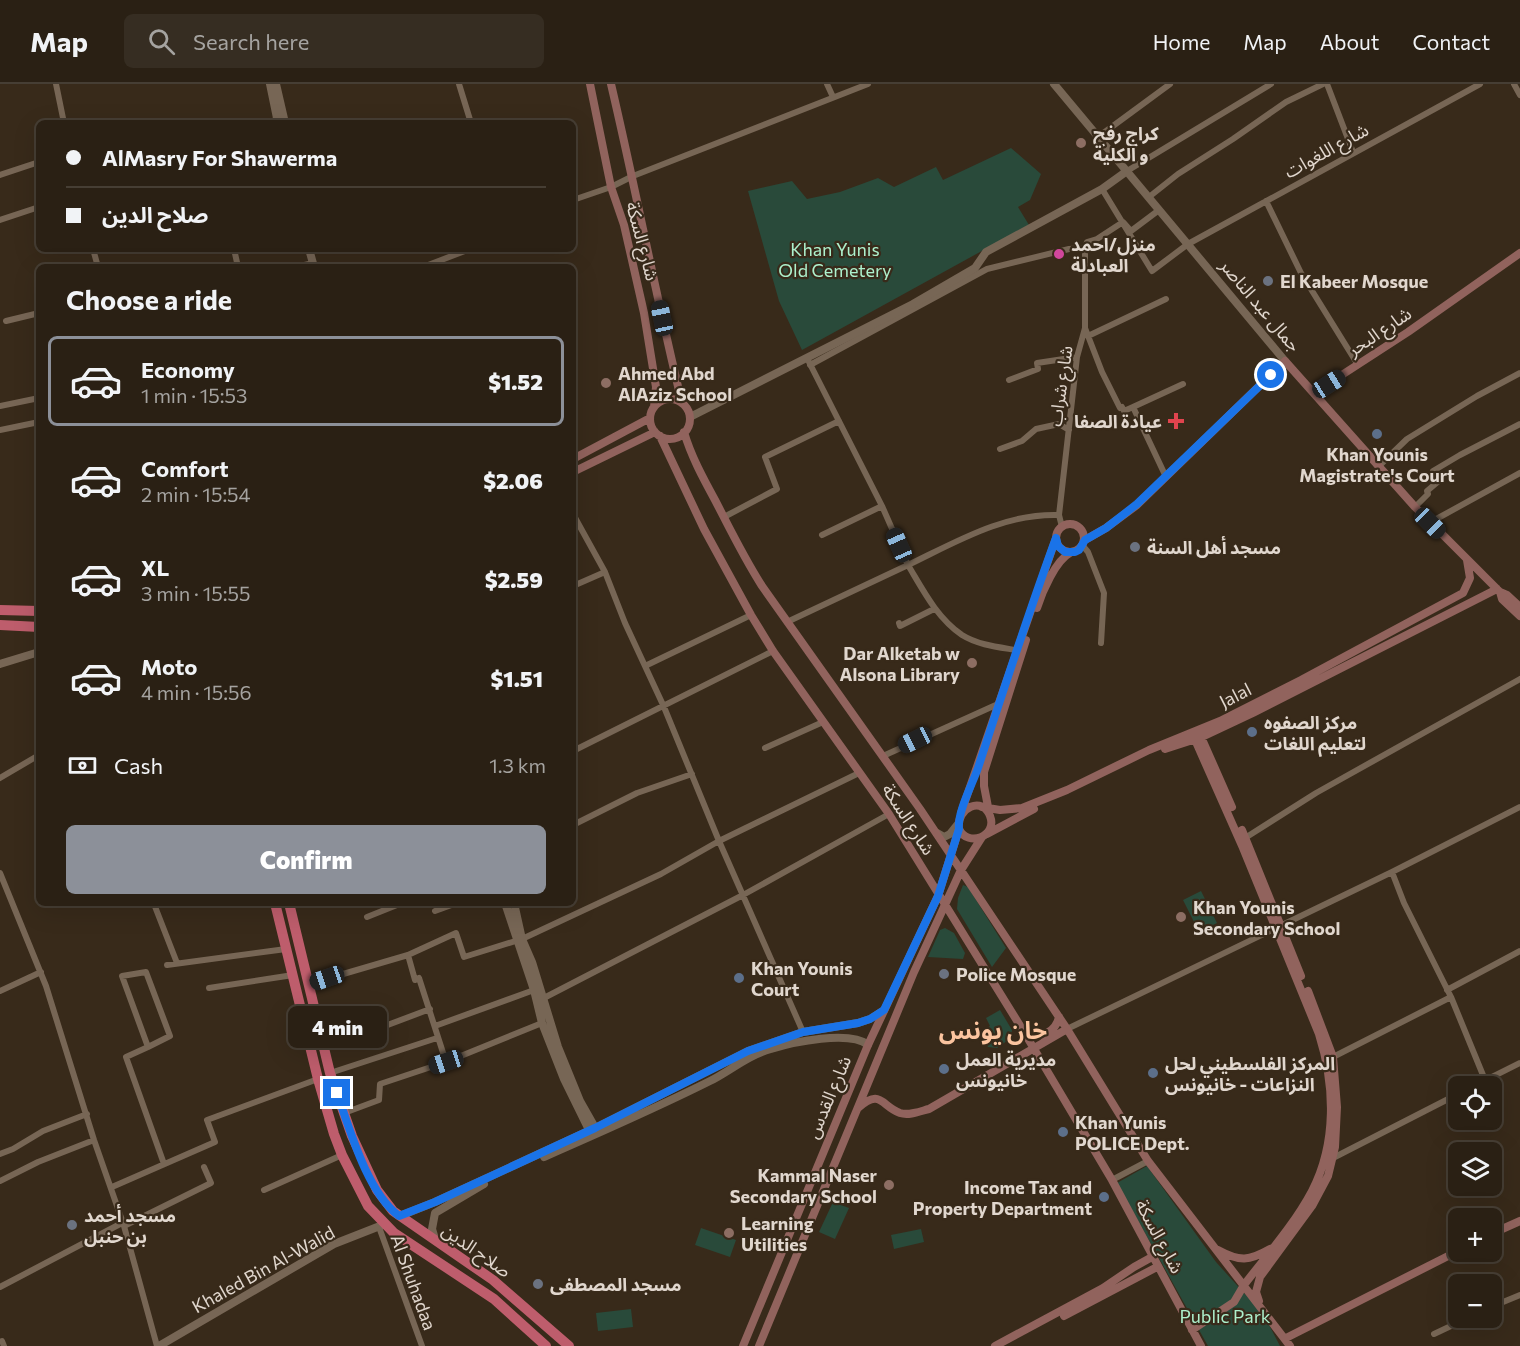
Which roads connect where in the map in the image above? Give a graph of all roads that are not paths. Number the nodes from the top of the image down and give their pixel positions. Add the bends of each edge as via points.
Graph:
1 (56, 84) edge
2 (270, 84) edge
3 (276, 84) edge
4 (459, 84) edge
5 (590, 84) edge
6 (611, 84) edge
7 (827, 84) edge
8 (868, 84) edge
9 (1054, 84) edge
10 (1170, 84) edge
11 (1271, 84) edge
12 (1325, 84) edge
13 (1480, 84) edge
14 (1514, 84) edge
15 (1520, 95) edge
16 (833, 97) junction
17 (63, 120) edge
18 (279, 120) edge
19 (280, 120) edge
20 (470, 120) edge
21 (1098, 137) junction
22 (1353, 152) junction
23 (36, 163) edge
24 (1127, 171) junction
25 (0, 175) edge
26 (633, 176) junction
27 (611, 187) junction
28 (1102, 189) junction
29 (1149, 197) junction
30 (576, 199) edge
31 (1266, 201) junction
32 (36, 208) edge
33 (1159, 210) junction
34 (0, 220) edge
35 (1123, 222) junction
36 (1188, 244) junction
37 (1085, 248) junction
38 (462, 252) edge
39 (1520, 253) edge
40 (431, 264) edge
41 (1166, 299) dead end
42 (36, 314) edge
43 (6, 321) dead end
44 (1085, 328) junction
45 (1088, 336) junction
46 (1077, 357) junction
47 (1285, 361) junction
48 (808, 362) junction
49 (1358, 365) junction
50 (1520, 374) edge
51 (1009, 380) dead end
52 (1183, 384) dead end
53 (1314, 393) junction
54 (36, 399) edge
55 (682, 403) junction
56 (0, 406) edge
57 (654, 407) junction
58 (1134, 407) junction
59 (690, 417) junction
60 (650, 418) junction
61 (839, 421) junction
62 (36, 423) edge
63 (1520, 424) edge
64 (0, 430) edge
65 (1069, 430) junction
66 (684, 432) junction
67 (658, 434) junction
68 (1000, 449) dead end
69 (576, 457) edge
70 (1378, 467) junction
71 (576, 471) edge
72 (1520, 473) edge
73 (1166, 477) junction
74 (882, 506) junction
75 (1415, 507) junction
76 (1059, 515) junction
77 (724, 517) junction
78 (576, 519) edge
79 (1430, 523) junction
80 (1062, 527) junction
81 (822, 535) dead end
82 (1056, 538) junction
83 (1084, 543) junction
84 (1070, 553) junction
85 (1467, 560) junction
86 (908, 565) junction
87 (605, 572) junction
88 (576, 585) edge
89 (1498, 590) junction
90 (1520, 607) edge
91 (934, 609) junction
92 (0, 610) edge
93 (36, 611) edge
94 (751, 615) junction
95 (1520, 616) edge
96 (787, 622) junction
97 (899, 623) dead end
98 (0, 625) edge
99 (36, 627) edge
100 (1101, 643) dead end
101 (1016, 650) junction
102 (773, 651) junction
103 (36, 653) edge
104 (0, 664) edge
105 (645, 666) junction
106 (1520, 679) edge
107 (998, 704) junction
108 (664, 707) junction
109 (823, 722) junction
110 (1197, 735) junction
111 (765, 748) dead end
112 (576, 750) edge
113 (36, 756) edge
114 (883, 756) junction
115 (859, 773) junction
116 (692, 774) junction
117 (0, 777) edge
118 (1520, 807) edge
119 (986, 810) junction
120 (961, 813) junction
121 (888, 814) junction
122 (576, 824) edge
123 (959, 826) junction
124 (936, 832) junction
125 (984, 836) junction
126 (1245, 838) junction
127 (719, 842) junction
128 (951, 856) junction
129 (961, 870) junction
130 (1392, 872) junction
131 (0, 873) edge
132 (743, 895) junction
133 (938, 896) junction
134 (944, 905) junction
135 (155, 906) edge
136 (276, 906) edge
137 (290, 906) edge
138 (394, 906) edge
139 (449, 906) edge
140 (506, 906) edge
141 (514, 906) edge
142 (435, 911) dead end
143 (367, 917) dead end
144 (1278, 927) junction
145 (520, 940) junction
146 (286, 949) junction
147 (1520, 951) edge
148 (408, 955) junction
149 (177, 963) junction
150 (166, 965) dead end
151 (40, 972) junction
152 (292, 973) junction
153 (308, 980) junction
154 (209, 988) dead end
155 (534, 990) junction
156 (1447, 990) junction
157 (0, 991) edge
158 (1451, 997) junction
159 (540, 1000) junction
160 (430, 1010) junction
161 (884, 1010) junction
162 (1059, 1017) junction
163 (542, 1023) junction
164 (435, 1026) junction
165 (1067, 1029) junction
166 (803, 1032) junction
167 (1026, 1035) junction
168 (437, 1038) junction
169 (868, 1045) junction
170 (148, 1047) junction
171 (324, 1049) junction
172 (1034, 1049) junction
173 (1333, 1057) junction
174 (446, 1062) junction
175 (1520, 1063) edge
176 (330, 1073) junction
177 (1483, 1076) edge
178 (1493, 1076) edge
179 (318, 1079) junction
180 (1448, 1099) edge
181 (855, 1110) junction
182 (344, 1113) junction
183 (87, 1114) junction
184 (593, 1132) junction
185 (94, 1140) junction
186 (0, 1154) edge
187 (342, 1155) junction
188 (1333, 1158) junction
189 (1148, 1161) junction
190 (164, 1164) junction
191 (204, 1167) dead end
192 (1112, 1180) junction
193 (0, 1181) edge
194 (112, 1187) junction
195 (264, 1190) dead end
196 (399, 1216) junction
197 (1520, 1221) edge
198 (123, 1224) junction
199 (382, 1226) junction
200 (1502, 1229) edge
201 (436, 1241) junction
202 (1273, 1247) junction
203 (1214, 1248) junction
204 (1448, 1256) edge
205 (1152, 1257) junction
206 (1157, 1266) junction
207 (1244, 1285) junction
208 (0, 1287) edge
209 (1520, 1295) edge
210 (1502, 1302) edge
211 (1260, 1305) junction
212 (1448, 1327) edge
213 (1192, 1330) junction
214 (1434, 1334) dead end
215 (1288, 1342) edge
216 (158, 1346) edge
217 (422, 1346) edge
218 (546, 1346) edge
219 (569, 1346) edge
220 (743, 1346) edge
221 (759, 1346) edge
222 (995, 1346) edge
223 (1005, 1346) edge
224 (1201, 1346) edge

1 - 17 street
2 - 18 street
3 - 19 street
4 - 20 street
5 - 27 main road, شارع السكة
6 - 26 main road, شارع السكة
7 - 16 street
8 - 16 street
9 - 21 street, جمال عبد الناصر
10 - 21 street
11 - 24 street
12 - 22 street
12 - 29 street via 1286,102
13 - 22 street, شارع اللغوات
14 - 15 street
16 - 26 street
21 - 24 street, جمال عبد الناصر
22 - 31 street, شارع اللغوات
23 - 25 street
24 - 28 street
24 - 29 street, جمال عبد الناصر
26 - 27 street
26 - 55 main road, شارع السكة
27 - 30 street
27 - 57 main road, شارع السكة via 644,313 656,387
28 - 35 street
28 - 48 street via 986,252 975,268
29 - 33 street, جمال عبد الناصر
31 - 36 street, شارع اللغوات
31 - 49 street via 1301,273
32 - 34 street
33 - 35 street via 1131,231
33 - 36 street, جمال عبد الناصر
35 - 36 street, شارع اللغوات via 1152,271
35 - 37 street via 1087,242
36 - 47 street, جمال عبد الناصر
37 - 44 street, شارع شراب
37 - 48 street via 987,269
38 - 40 street
39 - 49 main road, شارع البحر
41 - 45 street
42 - 43 street
44 - 45 street
44 - 46 street, شارع شراب
45 - 58 street via 1120,408 1124,411
46 - 51 street via 1036,363 1038,369
46 - 65 street, شارع شراب
47 - 53 main road, جمال عبد الناصر
47 - 73 main road
48 - 59 street
48 - 61 street
49 - 53 main road, شارع البحر
50 - 70 street via 1407,439
52 - 58 street
53 - 70 main road, جمال عبد الناصر
54 - 56 street
55 - 57 main road via 670,399
55 - 59 main road
57 - 60 main road
58 - 73 street
59 - 66 main road
60 - 67 main road
60 - 69 main road
61 - 74 street
61 - 77 street via 765,457 777,489
62 - 64 street
63 - 75 street via 1433,471 1440,480
65 - 68 street via 1059,424 1036,429 1022,441
65 - 76 street, شارع شراب
66 - 67 main road via 673,438
66 - 77 main road, شارع السكة
67 - 71 main road
67 - 94 main road, شارع السكة
70 - 75 main road, جمال عبد الناصر
72 - 79 street
73 - 83 main road
74 - 81 street
74 - 86 street
75 - 79 main road, جمال عبد الناصر
76 - 80 street, شارع شراب
76 - 86 street via 1039,514 991,527
77 - 96 main road, شارع السكة via 742,554
78 - 87 street
79 - 85 main road, جمال عبد الناصر
80 - 82 main road
80 - 83 main road via 1076,525 1083,531
82 - 84 main road via 1061,550
82 - 101 main road
83 - 84 main road
83 - 100 street via 1104,593
84 - 119 main road via 1061,559 1039,601 1017,667 984,772
85 - 89 main road, جمال عبد الناصر
85 - 110 main road, Jalal via 1470,578 1463,593
86 - 91 street
86 - 96 street
87 - 88 street
87 - 105 street
89 - 90 main road, جمال عبد الناصر
89 - 95 main road, جمال عبد الناصر
89 - 110 main road, Jalal via 1253,713
91 - 97 street via 900,626
91 - 101 street via 962,635
92 - 93 highway
94 - 102 main road, شارع السكة
94 - 105 street
96 - 114 main road, شارع السكة
98 - 99 highway
101 - 107 main road
102 - 108 street
102 - 109 main road, شارع السكة
103 - 104 street
105 - 108 street
106 - 126 street via 1316,793
107 - 114 street
107 - 120 main road
108 - 112 street
108 - 116 street
109 - 111 street
109 - 115 main road, شارع السكة
110 - 119 main road, Jalal via 1149,750 1033,805
110 - 125 main road, Jalal via 1150,753
110 - 126 main road
110 - 144 main road
113 - 117 street
114 - 124 main road, شارع السكة
115 - 121 main road, شارع السكة
115 - 127 street
116 - 122 street via 637,793
116 - 127 street
118 - 130 street
119 - 120 main road via 969,807
119 - 125 main road via 992,825
120 - 123 main road
121 - 132 street
121 - 133 main road, شارع السكة
123 - 124 street, شارع السكة via 944,837
123 - 125 main road via 966,836
123 - 128 main road, شارع القدس
124 - 128 main road, شارع السكة
125 - 129 main road, شارع القدس
126 - 144 main road
127 - 132 street
127 - 145 street via 661,874
128 - 129 main road, شارع السكة
128 - 133 main road, شارع القدس
129 - 134 main road, شارع القدس
129 - 162 main road, شارع السكة
130 - 144 street
130 - 156 street
131 - 151 street
132 - 159 street
132 - 166 street
133 - 134 main road, شارع السكة
133 - 161 main road, شارع القدس
134 - 167 main road, شارع السكة
134 - 181 main road, شارع القدس
135 - 149 street
136 - 146 highway, صلاح الدين
137 - 153 highway, صلاح الدين
138 - 143 street
139 - 142 street
140 - 145 street
141 - 145 street
144 - 165 street
144 - 173 main road
144 - 202 main road via 1321,1040 1331,1102 1322,1167 1299,1213
145 - 148 street via 464,957 456,933
145 - 155 street
145 - 159 street
146 - 149 street
146 - 152 highway, صلاح الدين
147 - 156 street
148 - 153 street
148 - 160 street via 414,980 419,978
149 - 150 street
151 - 157 street
151 - 183 street
152 - 153 highway via 302,969
152 - 154 street
152 - 179 highway, صلاح الدين
153 - 171 highway, صلاح الدين
155 - 159 street
155 - 164 street
156 - 158 street
158 - 173 street
158 - 177 street
159 - 163 street
159 - 184 street
160 - 164 street
160 - 171 street
161 - 166 street via 858,1023
161 - 169 main road, شارع القدس
162 - 165 main road, شارع السكة
162 - 167 main road via 1047,1033
163 - 174 street
163 - 184 street via 564,1080
164 - 168 street
165 - 172 main road
165 - 189 main road, شارع السكة
166 - 184 street via 748,1051
167 - 172 main road, شارع السكة
168 - 174 street
168 - 176 street
169 - 184 street via 856,1038 834,1038 770,1049 712,1080
169 - 220 main road, شارع القدس
170 - 170 street via 170,1036 146,972 122,976
170 - 190 street via 126,1057
171 - 176 highway, صلاح الدين
172 - 181 main road via 929,1109 904,1114 876,1099
172 - 192 main road, شارع السكة
173 - 188 main road via 1337,1107
174 - 182 street via 380,1084 379,1100
175 - 178 street
176 - 182 highway, صلاح الدين
179 - 187 highway, صلاح الدين
179 - 190 street via 207,1120 215,1142
180 - 188 street
181 - 221 main road, شارع القدس
182 - 196 highway, صلاح الدين via 377,1190
183 - 185 street
183 - 186 street
184 - 196 street
184 - 201 street via 442,1207 432,1222
185 - 193 street
185 - 194 street
187 - 195 street
187 - 199 highway, صلاح الدين
188 - 211 main road via 1312,1206 1260,1277 1256,1292
189 - 192 street
189 - 203 main road, شارع السكة
190 - 194 street
191 - 198 street via 211,1183
192 - 205 main road, شارع السكة
194 - 198 street
196 - 201 highway, صلاح الدين
197 - 200 main road
198 - 208 street
198 - 216 street
199 - 216 street, Khaled Bin Al-Walid via 334,1244
199 - 217 street, Al Shuhadaa
199 - 218 highway, صلاح الدين via 494,1299
201 - 219 highway, صلاح الدين via 500,1285
202 - 203 main road via 1247,1259
202 - 207 main road
203 - 207 main road, شارع السكة
204 - 215 main road
205 - 206 main road, شارع السكة
205 - 222 main road
206 - 213 main road, شارع السكة
206 - 223 main road
207 - 211 main road, شارع السكة
207 - 213 main road via 1234,1302
209 - 210 street
211 - 215 main road, شارع السكة
212 - 214 street
213 - 224 main road, شارع السكة

